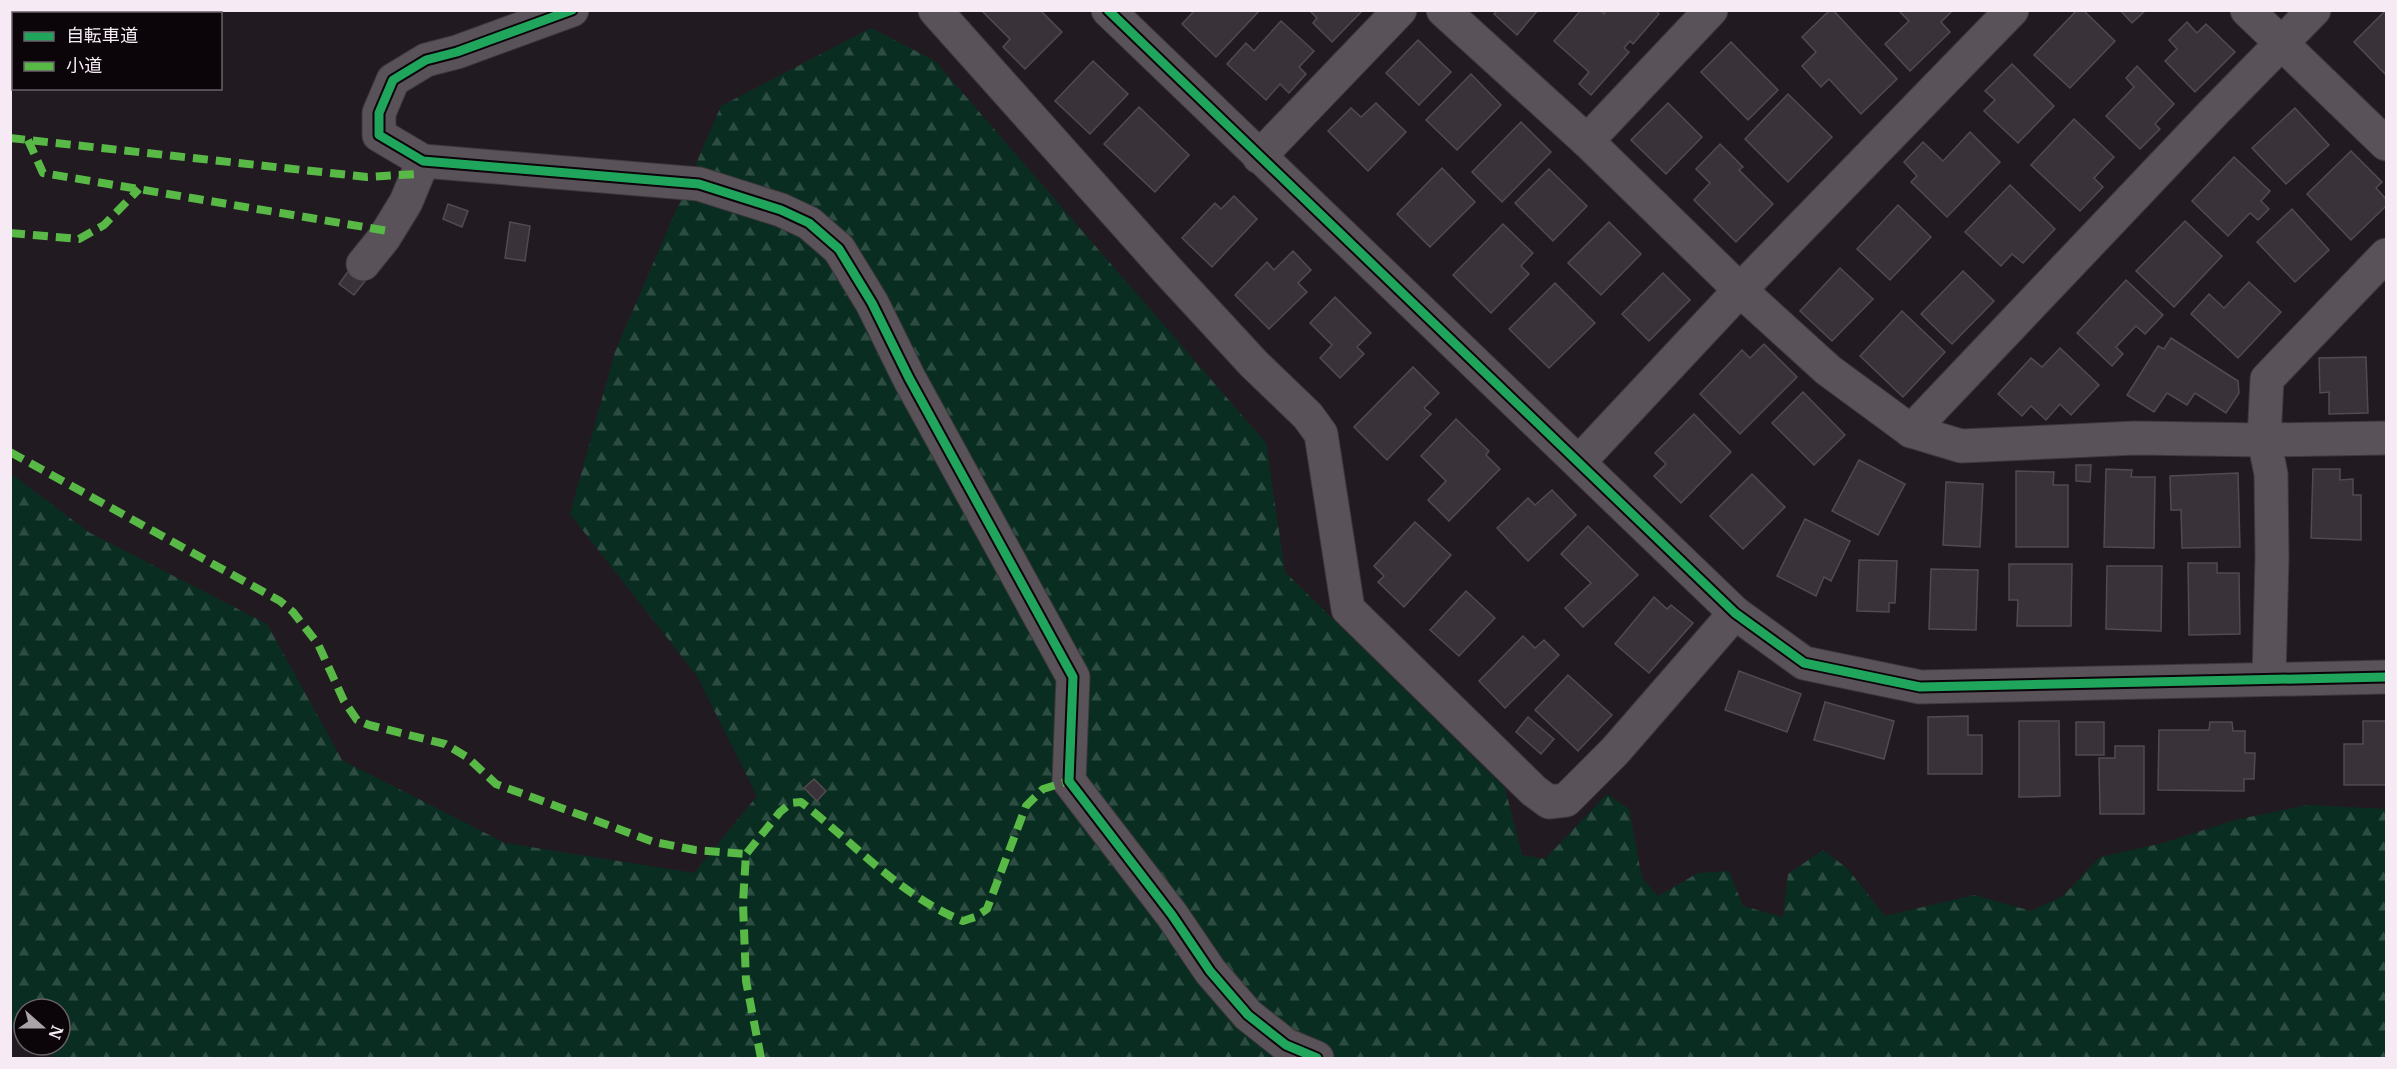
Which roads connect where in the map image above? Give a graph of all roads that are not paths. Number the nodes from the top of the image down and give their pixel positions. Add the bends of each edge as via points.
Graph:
1 (572, 10) edge
2 (936, 10) edge
3 (1108, 10) edge
4 (1400, 10) edge
5 (1443, 10) edge
6 (1711, 10) edge
7 (2012, 10) edge
8 (2247, 10) edge
9 (2314, 10) edge
10 (2282, 44) junction
11 (1587, 141) junction
12 (2386, 144) edge
13 (1259, 157) junction
14 (423, 160) junction
15 (2386, 255) edge
16 (363, 264) dead end
17 (1740, 290) junction
18 (1911, 431) junction
19 (2386, 438) edge
20 (2264, 440) junction
21 (1579, 462) junction
22 (1735, 613) junction
23 (2386, 677) edge
24 (2269, 678) junction
25 (1317, 1059) edge

1 - 14 street via 426,60 393,80 379,113 380,135
2 - 22 street via 1168,272 1322,434 1348,609 1534,791 1549,802 1566,800 1615,751
3 - 13 street
4 - 13 street
5 - 11 street
6 - 11 street
7 - 17 street
8 - 10 street
9 - 10 street
10 - 12 street
10 - 18 street
11 - 17 street
13 - 21 street
14 - 16 street via 406,202
14 - 25 street via 699,184 782,210 809,223 839,249 1073,676 1070,780 1210,971 1248,1015 1286,1045
15 - 20 street via 2267,379
17 - 18 street via 1828,370
17 - 21 street
18 - 20 street via 1961,446 2135,438
19 - 20 street
20 - 24 street via 2271,474
21 - 22 street
22 - 24 street via 1804,663 1920,687
23 - 24 street

